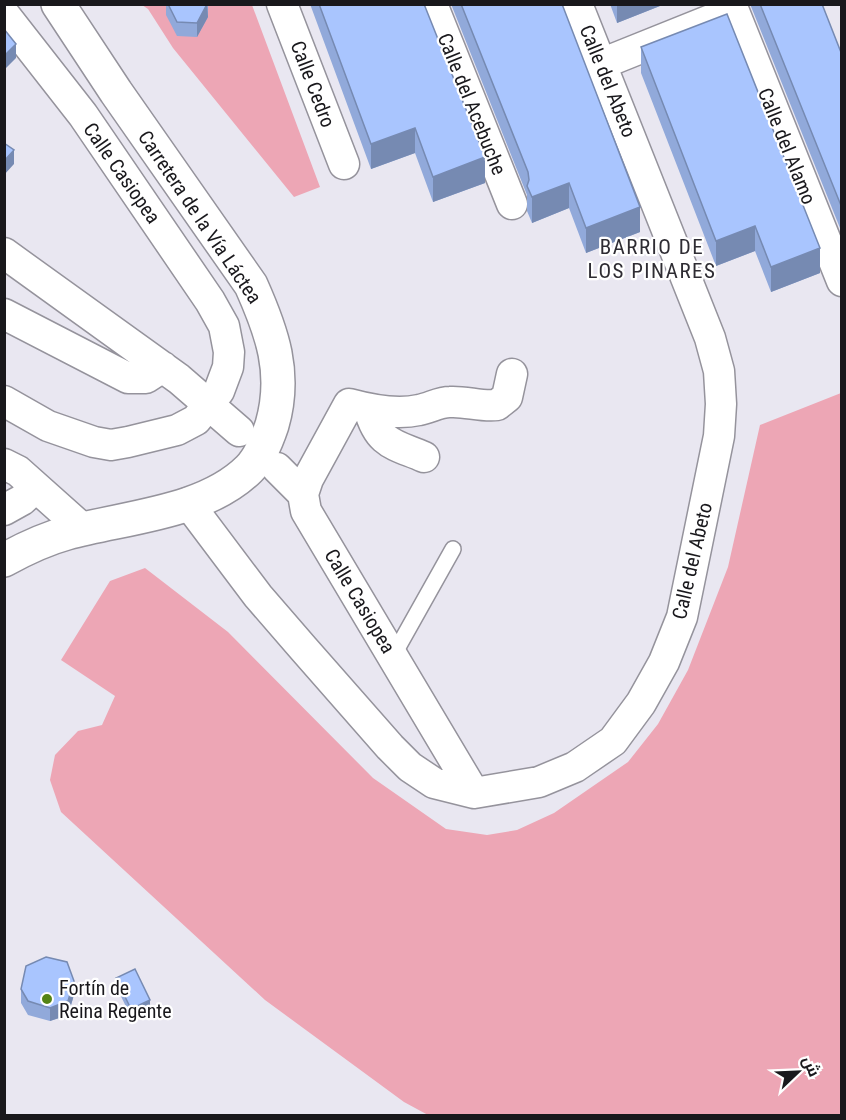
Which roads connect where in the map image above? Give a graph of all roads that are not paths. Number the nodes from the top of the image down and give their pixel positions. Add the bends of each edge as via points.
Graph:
1 (58, 4) edge
2 (282, 4) edge
3 (432, 4) edge
4 (577, 4) edge
5 (732, 8) edge
6 (4, 14) edge
7 (601, 64) junction
8 (116, 92) junction
9 (83, 115) junction
10 (344, 164) dead end
11 (512, 204) dead end
12 (7, 261) edge
13 (842, 281) edge
14 (4, 314) edge
15 (163, 368) junction
16 (512, 374) dead end
17 (214, 397) junction
18 (4, 401) edge
19 (359, 406) junction
20 (239, 431) dead end
21 (424, 457) dead end
22 (4, 464) edge
23 (277, 468) dead end
24 (36, 487) junction
25 (303, 494) junction
26 (188, 503) junction
27 (4, 510) edge
28 (83, 529) junction
29 (453, 549) dead end
30 (4, 560) edge
31 (393, 656) junction
32 (474, 793) junction

1 - 8 street, Carretera de la Vía Láctea
2 - 10 street, Calle Cedro
3 - 11 street, Calle del Acebuche
4 - 7 street, Calle del Abeto
5 - 7 street
5 - 13 street, Calle del Alamo
6 - 9 street, Calle Casiopea
7 - 32 street, Calle del Abeto via 710,338 719,371 719,436 682,617 664,662 641,703 613,741 575,767 539,782
8 - 9 street
8 - 26 street, Carretera de la Vía Láctea via 251,285 275,348 279,381 267,442 250,468 225,488
9 - 17 street, Calle Casiopea via 224,326 230,352 228,367
12 - 15 street
14 - 15 street via 128,378 146,378
15 - 17 street via 193,390
16 - 19 street via 507,397 496,405 453,402 404,412
17 - 18 street via 196,420 177,430 111,445 48,426
17 - 20 street
19 - 21 street via 387,441
19 - 25 street via 308,479
22 - 24 street
23 - 25 street
24 - 27 street
24 - 28 street
25 - 31 street, Calle Casiopea via 306,511
26 - 28 street, Carretera de la Vía Láctea
26 - 32 street, Calle del Abeto via 258,596 390,747 434,783
28 - 30 street, Carretera de la Vía Láctea via 28,547
29 - 31 lane
31 - 32 street, Calle Casiopea

